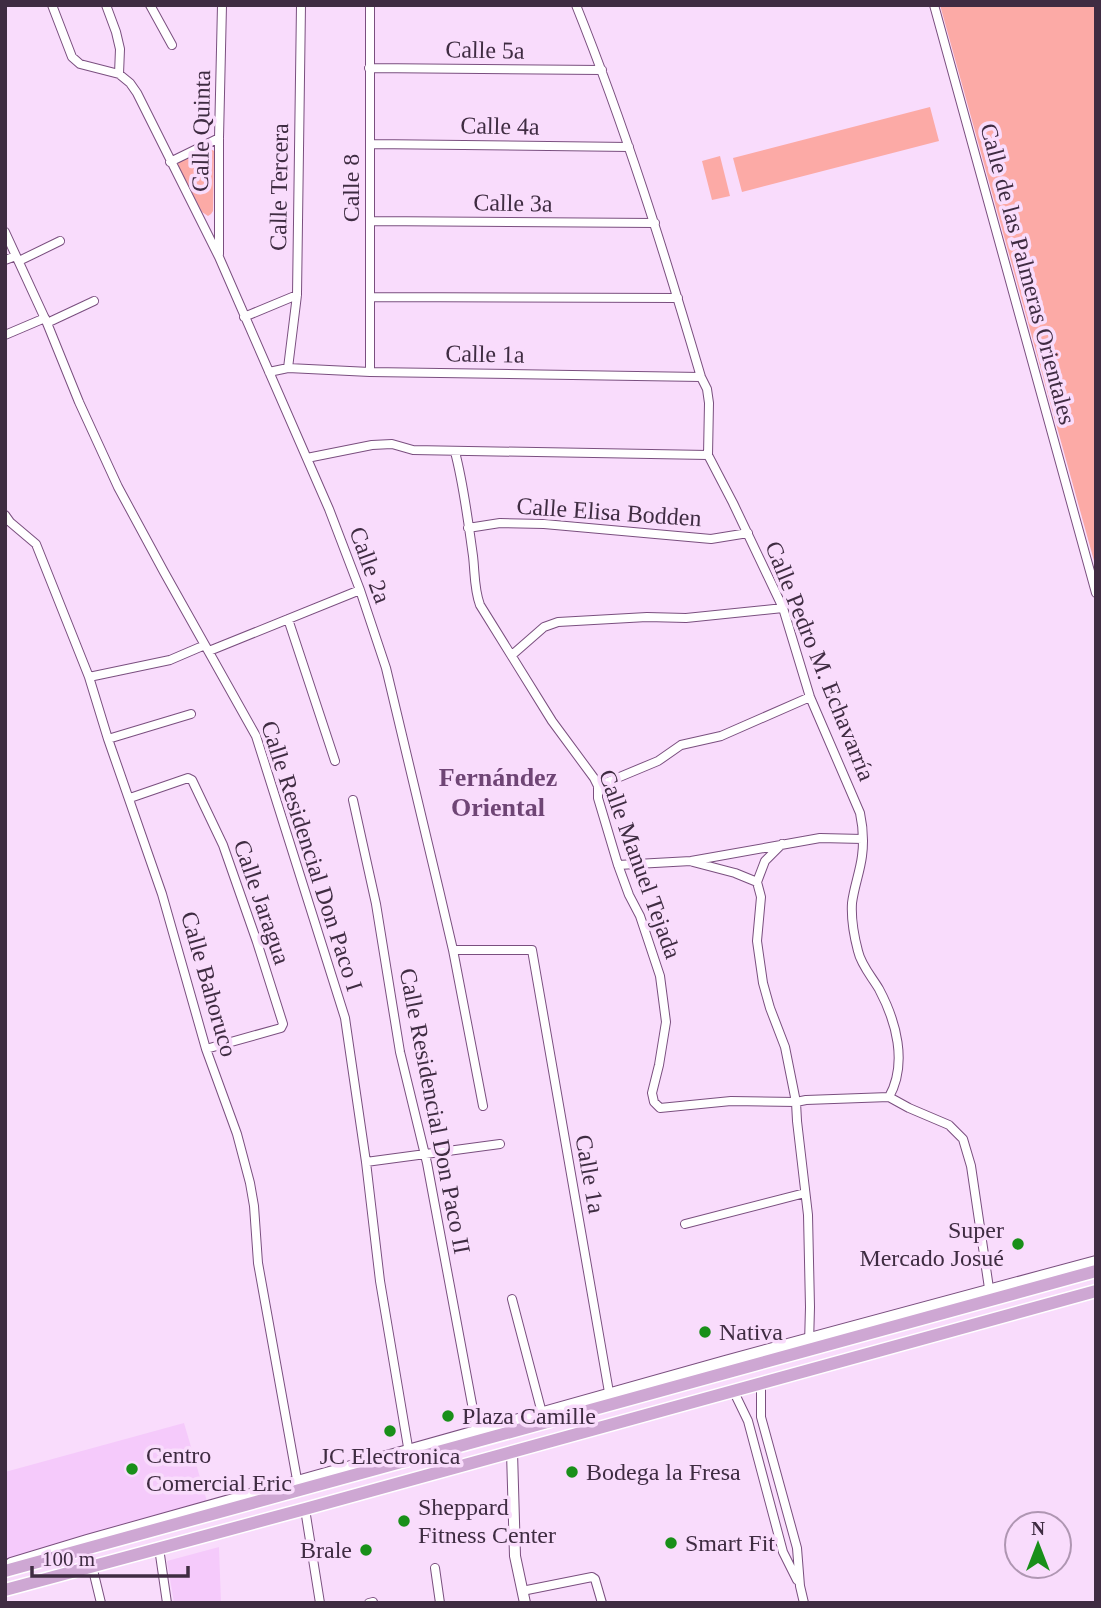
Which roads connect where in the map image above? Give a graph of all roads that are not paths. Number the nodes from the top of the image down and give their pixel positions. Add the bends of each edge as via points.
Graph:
1 (52, 5) edge
2 (106, 5) edge
3 (150, 5) edge
4 (222, 5) edge
5 (301, 5) edge
6 (370, 5) edge
7 (576, 5) edge
8 (934, 5) edge
9 (172, 45) dead end
10 (369, 68) junction
11 (602, 70) junction
12 (120, 74) junction
13 (219, 138) junction
14 (370, 144) junction
15 (629, 148) junction
16 (170, 162) junction
17 (370, 220) junction
18 (655, 223) junction
19 (5, 232) edge
20 (60, 241) dead end
21 (219, 257) junction
22 (18, 259) junction
23 (5, 260) edge
24 (297, 295) junction
25 (371, 297) junction
26 (678, 298) junction
27 (94, 301) dead end
28 (244, 317) junction
29 (46, 320) junction
30 (5, 335) edge
31 (288, 368) junction
32 (269, 372) junction
33 (370, 372) junction
34 (701, 377) junction
35 (455, 452) junction
36 (708, 455) junction
37 (307, 458) junction
38 (5, 515) edge
39 (468, 528) junction
40 (748, 533) junction
41 (360, 590) junction
42 (1096, 593) edge
43 (783, 608) junction
44 (288, 619) junction
45 (207, 648) junction
46 (512, 655) junction
47 (89, 677) junction
48 (810, 696) junction
49 (191, 714) dead end
50 (108, 739) junction
51 (335, 761) dead end
52 (598, 786) junction
53 (130, 798) junction
54 (353, 800) dead end
55 (863, 839) junction
56 (782, 844) junction
57 (691, 861) junction
58 (618, 865) junction
59 (757, 882) junction
60 (453, 950) junction
61 (206, 1049) junction
62 (889, 1097) junction
63 (796, 1102) junction
64 (482, 1107) dead end
65 (500, 1144) dead end
66 (424, 1153) junction
67 (366, 1162) junction
68 (805, 1193) junction
69 (685, 1224) dead end
70 (1096, 1261) edge
71 (1096, 1271) edge
72 (1096, 1291) edge
73 (990, 1295) junction
74 (512, 1299) dead end
75 (808, 1345) junction
76 (761, 1382) junction
77 (733, 1390) junction
78 (610, 1399) junction
79 (542, 1413) junction
80 (477, 1431) junction
81 (512, 1452) junction
82 (409, 1454) junction
83 (298, 1486) junction
84 (305, 1509) junction
85 (159, 1548) junction
86 (797, 1548) junction
87 (783, 1552) junction
88 (5, 1565) edge
89 (92, 1566) junction
90 (435, 1568) dead end
91 (5, 1571) edge
92 (800, 1586) junction
93 (5, 1590) edge
94 (522, 1591) junction
95 (101, 1603) edge
96 (167, 1603) edge
97 (320, 1603) edge
98 (440, 1603) edge
99 (525, 1603) edge
100 (602, 1603) edge
101 (804, 1603) edge

1 - 12 street via 72,57 80,64
2 - 12 street via 120,49
3 - 9 street
4 - 13 street, Calle Quinta
5 - 24 street, Calle Tercera
6 - 10 street, Calle 8
7 - 11 street, Calle Pedro M. Echavarría
8 - 42 street, Calle de las Palmeras Orientales
10 - 11 street, Calle 5a
10 - 14 street, Calle 8
11 - 15 street, Calle Pedro M. Echavarría
12 - 16 street, Calle 2a via 137,93
13 - 16 street
13 - 21 street, Calle Quinta
14 - 15 street, Calle 4a
14 - 17 street, Calle 8
15 - 18 street, Calle Pedro M. Echavarría
16 - 21 street, Calle 2a
17 - 18 street, Calle 3a
17 - 25 street, Calle 8
18 - 26 street, Calle Pedro M. Echavarría
19 - 22 street, Calle Residencial Don Paco I
20 - 22 street
21 - 28 street, Calle 2a
22 - 23 street
22 - 29 street, Calle Residencial Don Paco I
24 - 28 street
24 - 31 street, Calle Tercera
25 - 26 street
25 - 33 street, Calle 8
26 - 34 street, Calle Pedro M. Echavarría
27 - 29 street
28 - 32 street, Calle 2a
29 - 30 street
29 - 45 street, Calle Residencial Don Paco I via 118,487
31 - 32 street, Calle 1a
31 - 33 street, Calle 1a
32 - 37 street, Calle 2a
33 - 34 street, Calle 1a
34 - 36 street, Calle Pedro M. Echavarría via 709,403
35 - 36 street
35 - 37 street via 392,444
35 - 39 street, Calle Manuel Tejada
36 - 40 street, Calle Pedro M. Echavarría
37 - 41 street, Calle 2a
38 - 47 street, Calle Bahoruco via 36,544
39 - 40 street, Calle Elisa Bodden via 544,524 711,539
39 - 46 street, Calle Manuel Tejada via 478,599
40 - 43 street, Calle Pedro M. Echavarría
41 - 44 street
41 - 60 street, Calle 2a via 386,668
43 - 46 street via 686,618 558,622 544,627
43 - 48 street, Calle Pedro M. Echavarría
44 - 45 street
44 - 51 street
45 - 47 street
45 - 67 street, Calle Residencial Don Paco I via 256,736 343,1010
46 - 52 street, Calle Manuel Tejada
47 - 50 street, Calle Bahoruco
48 - 52 street via 721,736 681,745 658,761
48 - 55 street, Calle Pedro M. Echavarría via 860,813
49 - 50 street
50 - 53 street, Calle Bahoruco
52 - 58 street, Calle Manuel Tejada
53 - 61 street, Calle Bahoruco
53 - 61 street, Calle Jaragua via 192,780 223,845 283,1024
54 - 66 street, Calle Residencial Don Paco II via 376,904 400,1052
55 - 56 street via 820,838
55 - 62 street, Calle Pedro M. Echavarría via 852,904 854,930 859,955 895,1027 898,1068
56 - 57 street
56 - 59 street via 765,861
57 - 58 street
57 - 59 street
58 - 63 street, Calle Manuel Tejada via 660,976 666,1022 654,1102 660,1108 731,1101
59 - 63 street via 761,897 757,941 763,982 785,1047
60 - 64 street, Calle 2a
60 - 78 street, Calle 1a via 532,950
61 - 83 street, Calle Bahoruco via 250,1183 258,1263
62 - 63 street
62 - 73 street via 949,1125 963,1139
63 - 68 street
65 - 66 street
66 - 67 street
66 - 80 street, Calle Residencial Don Paco II
67 - 82 street, Calle Residencial Don Paco I
68 - 69 street
68 - 75 street
70 - 73 street
71 - 73 main road
72 - 76 main road
73 - 75 main road
74 - 79 street
75 - 78 main road
76 - 77 main road
76 - 86 street via 761,1417
77 - 81 main road
77 - 87 street via 748,1421
78 - 79 street
78 - 82 main road
79 - 80 street
80 - 82 street
81 - 84 main road
81 - 94 street via 515,1556
82 - 83 main road
83 - 88 street via 99,1536
83 - 91 main road
84 - 85 main road
84 - 97 street
85 - 89 main road
85 - 96 street
86 - 87 street
86 - 92 street
87 - 92 street
89 - 93 main road
89 - 95 street
90 - 98 street
92 - 101 street
94 - 99 street
94 - 100 street via 592,1577

